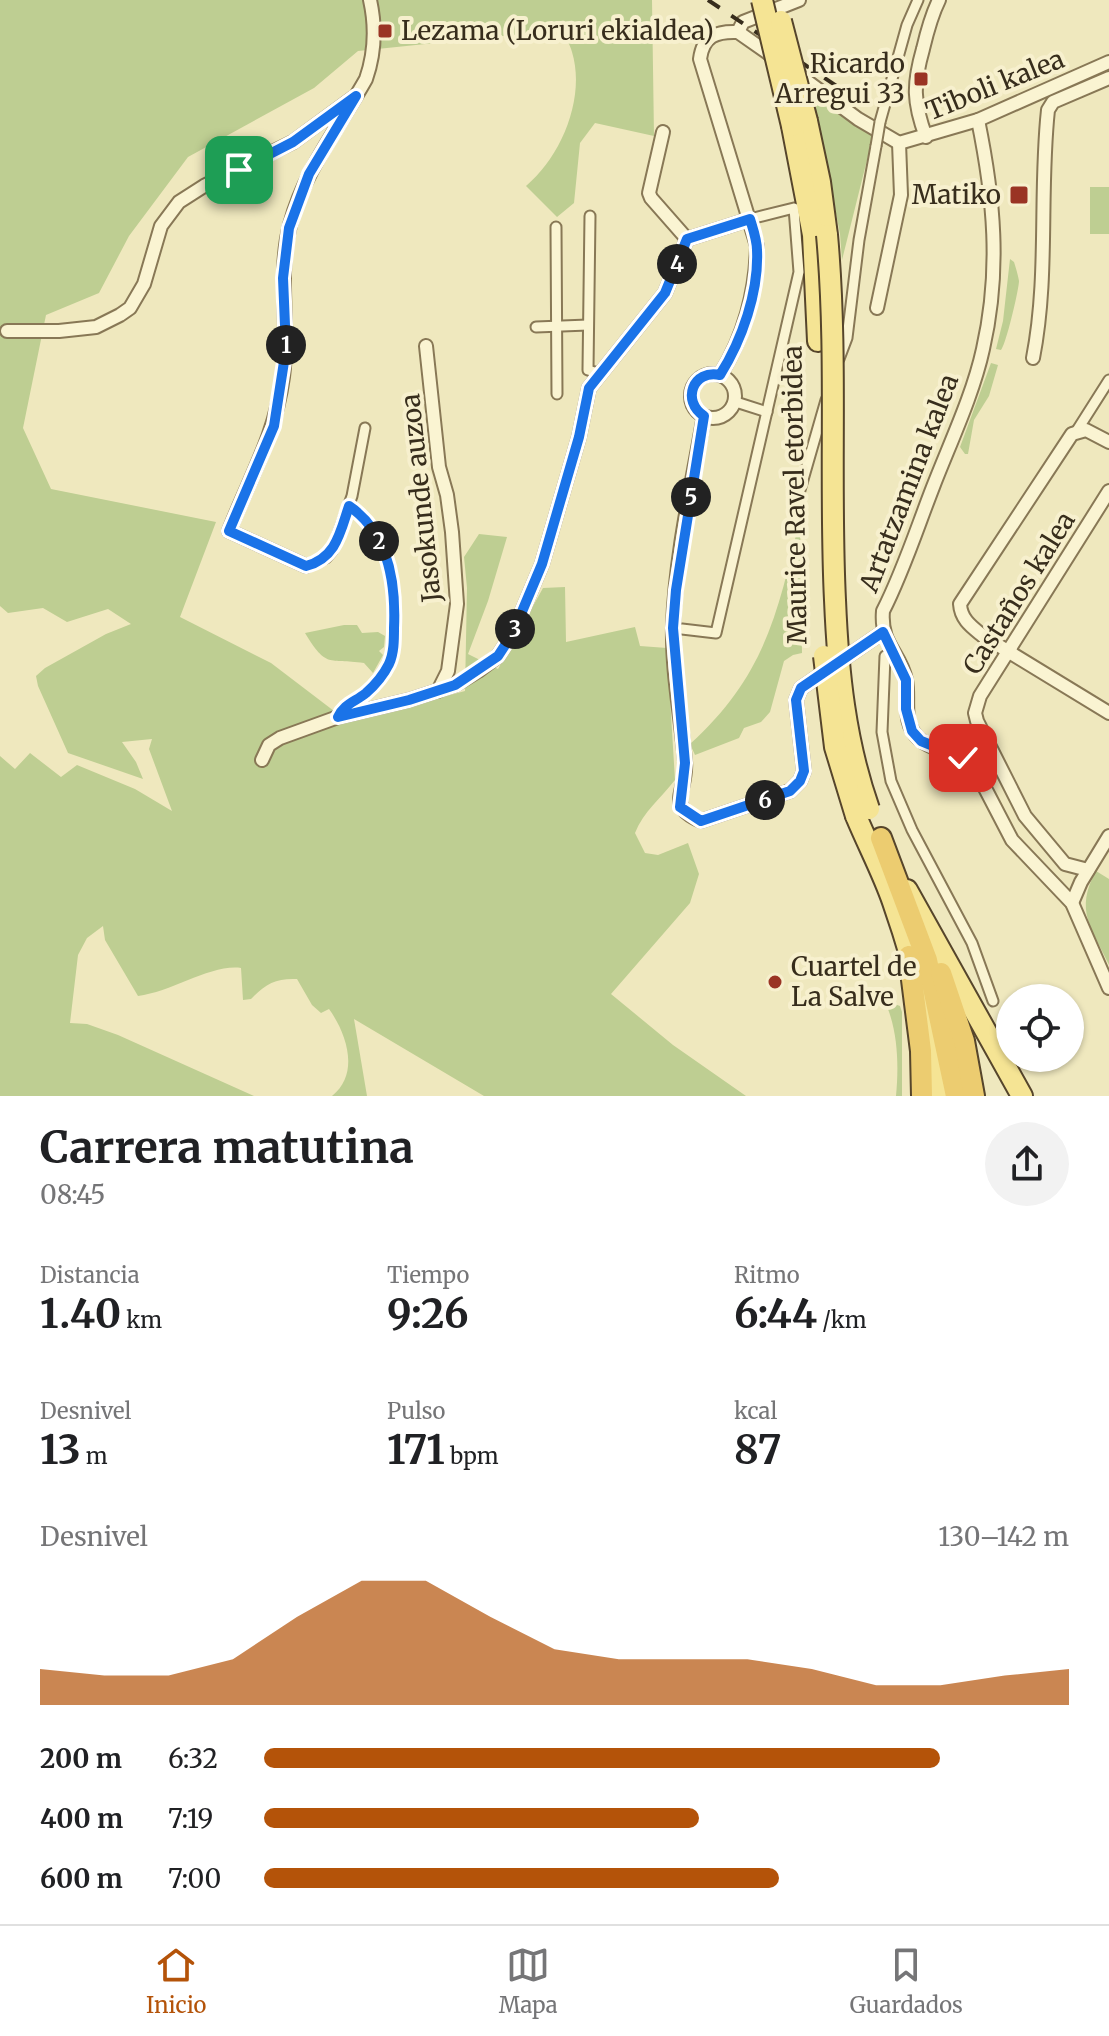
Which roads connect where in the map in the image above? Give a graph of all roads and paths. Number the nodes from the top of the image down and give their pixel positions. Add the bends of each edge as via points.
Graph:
1 (370, 0) edge
2 (762, 0) edge
3 (799, 0) edge
4 (918, 0) edge
5 (939, 0) edge
6 (779, 4) edge
7 (738, 32) junction
8 (761, 48) junction
9 (1109, 62) edge
10 (1109, 78) edge
11 (356, 96) junction
12 (978, 120) junction
13 (663, 132) dead end
14 (926, 137) junction
15 (899, 143) junction
16 (590, 216) dead end
17 (750, 219) junction
18 (556, 227) dead end
19 (687, 239) junction
20 (877, 308) dead end
21 (588, 325) junction
22 (556, 326) junction
23 (536, 327) dead end
24 (7, 331) dead end
25 (426, 346) dead end
26 (1033, 358) dead end
27 (598, 373) junction
28 (720, 375) junction
29 (1109, 380) edge
30 (557, 394) dead end
31 (739, 403) dead end
32 (767, 412) junction
33 (704, 416) junction
34 (365, 428) dead end
35 (1078, 431) junction
36 (1109, 442) edge
37 (1109, 491) edge
38 (796, 504) dead end
39 (349, 506) junction
40 (306, 566) joint
41 (682, 629) dead end
42 (883, 632) junction
43 (1008, 653) junction
44 (885, 656) dead end
45 (438, 691) junction
46 (1109, 713) edge
47 (338, 717) junction
48 (262, 760) dead end
49 (1109, 836) edge
50 (881, 838) junction
51 (1088, 870) junction
52 (898, 897) junction
53 (1072, 903) junction
54 (909, 956) joint
55 (926, 983) junction
56 (1109, 988) edge
57 (993, 1001) dead end
58 (922, 1096) edge
59 (939, 1096) edge
60 (956, 1096) edge
61 (974, 1096) edge
62 (1022, 1096) edge

1 - 11 street via 373,57
2 - 52 main road, Maurice Ravel etorbidea, bridge via 805,181 815,255 827,699 845,785
3 - 6 street
4 - 38 street, bridge via 880,122 848,334
5 - 14 street via 914,79
6 - 7 street via 743,22
6 - 8 street via 785,27 771,46
6 - 50 main road, Maurice Ravel etorbidea, bridge via 827,235 842,704 861,787
7 - 8 street, Tiboli kalea
7 - 17 street via 712,35 703,42 700,59
8 - 15 street, Tiboli kalea
9 - 12 street, Tiboli kalea
10 - 26 street, Tiboli kalea via 1053,102 1048,110 1043,275
11 - 24 street via 293,142 179,202 161,226 144,284 120,315 96,327
11 - 40 street via 309,174 289,228 283,278 286,349 274,426 229,531
12 - 14 street, Tiboli kalea
12 - 42 street, Artatzamina kalea via 993,215 991,306 983,351 883,611
13 - 19 street via 649,193
14 - 15 street, Tiboli kalea
15 - 20 street via 901,195
16 - 21 street
17 - 19 street
17 - 28 street via 757,266 744,322
17 - 32 street via 794,208 797,224 799,272
18 - 22 street
19 - 27 street via 665,293
21 - 22 street
21 - 27 street via 588,370
22 - 23 street
22 - 30 street
25 - 45 street, Jasokunde auzoa via 457,604 448,671
27 - 45 street via 589,388 542,564 513,633 498,656
28 - 33 street via 701,377 692,387 694,407
28 - 33 street via 731,383 734,402 726,414
29 - 35 street
31 - 32 street
32 - 41 street via 716,633
33 - 42 street, Artatzamina kalea via 673,628 685,763 680,807 701,821 790,791 804,771 796,700 801,688
34 - 39 street, Jasokunde auzoa
35 - 36 street
35 - 43 street via 1066,441 960,604 968,624
37 - 43 street, Castaños kalea
39 - 40 street, Jasokunde auzoa via 332,551
39 - 47 street, Jasokunde auzoa via 371,526 385,551 395,602 394,648 381,676
42 - 53 street via 906,680 912,731 921,741 974,767 1012,840
43 - 46 street
43 - 51 street, Castaños kalea via 976,705 977,721 1025,816 1065,864
44 - 57 street via 882,732 891,781 972,943
45 - 47 street
47 - 48 street via 280,738 269,745
49 - 51 street
50 - 52 highway, Maurice Ravel etorbidea
50 - 62 main road, Maurice Ravel etorbidea
51 - 53 street
52 - 54 main road
52 - 55 highway
53 - 56 street
54 - 55 highway
55 - 58 highway
55 - 59 main road
55 - 60 highway via 941,1021
55 - 61 highway via 964,1041

